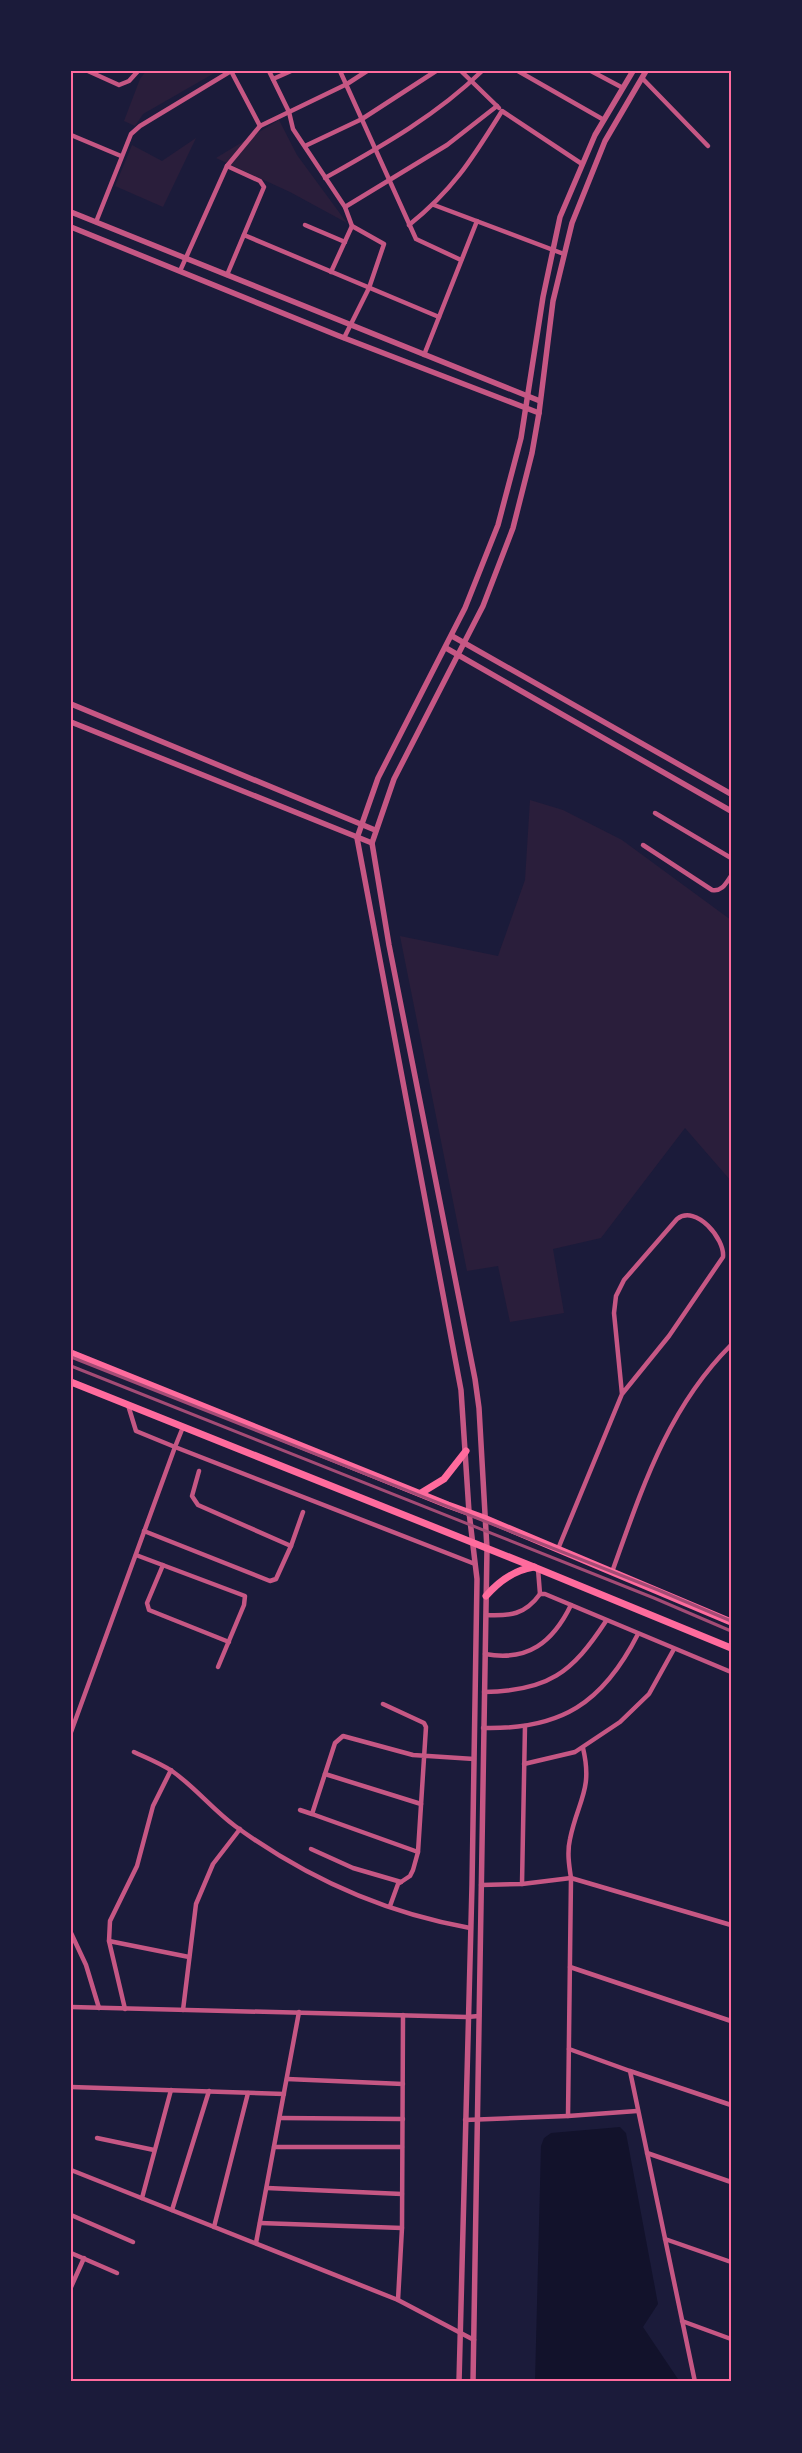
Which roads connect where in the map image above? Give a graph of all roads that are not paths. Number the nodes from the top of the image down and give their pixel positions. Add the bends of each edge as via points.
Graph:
1 (88, 71) edge
2 (138, 71) edge
3 (231, 71) edge
4 (269, 71) edge
5 (290, 71) edge
6 (340, 71) edge
7 (367, 71) edge
8 (436, 71) edge
9 (461, 71) edge
10 (482, 71) edge
11 (518, 71) edge
12 (591, 71) edge
13 (633, 71) edge
14 (646, 71) edge
15 (642, 78) junction
16 (273, 79) junction
17 (470, 82) junction
18 (347, 84) junction
19 (624, 88) junction
20 (497, 106) junction
21 (502, 111) junction
22 (289, 112) junction
23 (362, 119) junction
24 (604, 120) junction
25 (260, 126) junction
26 (71, 135) edge
27 (304, 146) junction
28 (708, 146) dead end
29 (375, 150) junction
30 (121, 156) junction
31 (582, 164) junction
32 (227, 166) junction
33 (325, 178) junction
34 (390, 179) junction
35 (434, 205) junction
36 (345, 207) junction
37 (71, 212) edge
38 (477, 221) junction
39 (96, 222) junction
40 (305, 225) dead end
41 (352, 226) junction
42 (409, 226) junction
43 (71, 227) edge
44 (244, 235) junction
45 (345, 242) junction
46 (552, 251) junction
47 (564, 254) junction
48 (186, 258) junction
49 (461, 260) junction
50 (180, 271) junction
51 (331, 272) junction
52 (227, 275) junction
53 (369, 288) junction
54 (439, 317) junction
55 (350, 326) junction
56 (344, 338) junction
57 (424, 355) junction
58 (527, 396) junction
59 (540, 401) junction
60 (526, 408) junction
61 (539, 414) junction
62 (452, 636) junction
63 (464, 643) junction
64 (446, 648) junction
65 (458, 655) junction
66 (71, 704) edge
67 (71, 722) edge
68 (731, 794) edge
69 (731, 811) edge
70 (655, 813) dead end
71 (360, 825) junction
72 (375, 830) junction
73 (357, 838) junction
74 (372, 843) junction
75 (643, 845) dead end
76 (731, 858) edge
77 (731, 876) edge
78 (428, 1144) junction
79 (415, 1146) junction
80 (731, 1345) edge
81 (71, 1353) edge
82 (71, 1382) edge
83 (622, 1394) junction
84 (128, 1405) junction
85 (183, 1427) junction
86 (175, 1447) junction
87 (466, 1451) junction
88 (199, 1471) dead end
89 (421, 1493) junction
90 (303, 1512) dead end
91 (469, 1512) junction
92 (484, 1518) junction
93 (144, 1531) junction
94 (472, 1543) junction
95 (291, 1546) junction
96 (487, 1549) junction
97 (558, 1549) junction
98 (136, 1555) junction
99 (475, 1564) junction
100 (163, 1565) junction
101 (536, 1568) junction
102 (612, 1572) junction
103 (540, 1594) junction
104 (486, 1596) junction
105 (571, 1605) junction
106 (486, 1615) junction
107 (606, 1621) junction
108 (731, 1622) edge
109 (638, 1634) junction
110 (229, 1642) junction
111 (731, 1648) edge
112 (674, 1649) junction
113 (485, 1654) junction
114 (218, 1668) dead end
115 (731, 1672) edge
116 (484, 1692) junction
117 (383, 1704) dead end
118 (525, 1726) junction
119 (483, 1728) junction
120 (71, 1732) edge
121 (583, 1748) junction
122 (134, 1752) dead end
123 (424, 1756) junction
124 (474, 1760) junction
125 (524, 1764) junction
126 (171, 1770) junction
127 (325, 1774) junction
128 (421, 1804) junction
129 (300, 1810) dead end
130 (312, 1814) junction
131 (240, 1829) junction
132 (311, 1848) dead end
133 (418, 1852) junction
134 (571, 1878) junction
135 (400, 1882) junction
136 (522, 1884) junction
137 (481, 1885) junction
138 (390, 1906) junction
139 (731, 1925) edge
140 (470, 1928) junction
141 (71, 1933) edge
142 (109, 1941) junction
143 (189, 1957) junction
144 (570, 1967) junction
145 (71, 2007) edge
146 (99, 2008) junction
147 (125, 2008) junction
148 (184, 2010) junction
149 (299, 2012) junction
150 (403, 2015) junction
151 (479, 2016) junction
152 (468, 2017) junction
153 (731, 2021) edge
154 (569, 2049) junction
155 (630, 2071) junction
156 (287, 2079) junction
157 (403, 2084) junction
158 (71, 2087) edge
159 (171, 2090) junction
160 (210, 2091) junction
161 (248, 2093) junction
162 (284, 2094) junction
163 (731, 2105) edge
164 (637, 2110) junction
165 (568, 2116) junction
166 (280, 2118) junction
167 (402, 2119) junction
168 (464, 2120) junction
169 (478, 2120) junction
170 (96, 2138) dead end
171 (274, 2147) junction
172 (402, 2147) junction
173 (154, 2150) junction
174 (647, 2153) junction
175 (71, 2170) edge
176 (731, 2182) edge
177 (267, 2188) junction
178 (402, 2194) junction
179 (142, 2198) junction
180 (172, 2210) junction
181 (71, 2215) edge
182 (260, 2222) junction
183 (214, 2227) junction
184 (402, 2228) junction
185 (665, 2239) junction
186 (133, 2242) dead end
187 (256, 2243) junction
188 (71, 2252) edge
189 (84, 2258) junction
190 (731, 2262) edge
191 (117, 2273) dead end
192 (71, 2286) edge
193 (398, 2300) junction
194 (682, 2322) junction
195 (460, 2334) junction
196 (731, 2339) edge
197 (474, 2340) junction
198 (459, 2382) edge
199 (473, 2382) edge
200 (694, 2382) edge

1 - 2 street via 119,85
3 - 25 street
3 - 30 street via 140,126 131,134
4 - 16 street
5 - 16 street
6 - 18 street
7 - 18 street
8 - 23 street
9 - 17 street
10 - 17 street
11 - 24 street
12 - 19 street
13 - 19 street
14 - 15 street
15 - 28 street
15 - 47 street via 605,141 572,223
16 - 22 street
17 - 20 street
17 - 29 street
18 - 22 street
18 - 23 street
19 - 24 street
20 - 21 street
20 - 34 street via 447,145
21 - 31 street
21 - 35 street via 461,175
22 - 25 street
22 - 27 street
23 - 27 street
23 - 29 street
24 - 31 street
25 - 32 street
26 - 30 street
27 - 33 street
29 - 33 street
29 - 34 street
30 - 39 street
31 - 46 street via 560,217
32 - 44 street via 260,181 264,187
32 - 48 street
33 - 36 street
34 - 36 street
34 - 42 street
35 - 38 street
35 - 42 street
36 - 41 street
37 - 39 street
38 - 46 street
38 - 49 street
39 - 48 street
40 - 45 street
41 - 45 street
41 - 53 street via 384,244
42 - 49 street via 420,242
43 - 50 street
44 - 51 street
44 - 52 street
45 - 51 street
46 - 47 street
46 - 58 street
47 - 59 street via 553,301
48 - 50 street
48 - 52 street
49 - 54 street
50 - 56 street
51 - 53 street
52 - 55 street
53 - 54 street
53 - 55 street
54 - 57 street
55 - 56 street
55 - 57 street
56 - 60 street
57 - 58 street
58 - 59 street
58 - 60 street
59 - 61 street
60 - 61 street
60 - 62 street via 498,525
61 - 63 street via 513,528 483,606
62 - 63 street
62 - 64 street
63 - 65 street
63 - 68 street
64 - 65 street
64 - 71 street via 378,778
65 - 69 street
65 - 72 street via 394,779
66 - 71 street
67 - 73 street
70 - 76 street
71 - 72 street
71 - 73 street
72 - 74 street
73 - 74 street
73 - 79 street
74 - 78 street
75 - 77 street via 712,890 719,890
78 - 79 street
78 - 92 street via 475,1379
79 - 87 street via 461,1390
80 - 102 street via 680,1408 659,1448
81 - 89 main road
82 - 84 main road
83 - 83 street via 614,1313 616,1296 624,1280 677,1219 688,1214 697,1216 722,1243 723,1256 668,1336
83 - 97 street
84 - 85 main road
84 - 86 street via 136,1431
85 - 86 street
85 - 94 main road
86 - 93 street
86 - 99 street
87 - 89 main road via 444,1479
87 - 91 street
88 - 95 street via 192,1490 194,1501
89 - 91 main road
90 - 95 street
91 - 92 main road
91 - 94 street
92 - 96 street
92 - 97 main road
93 - 95 street via 270,1581 276,1579
93 - 98 street
94 - 96 main road
94 - 99 street
96 - 101 main road
96 - 104 street
97 - 102 main road
98 - 100 street
98 - 120 street
99 - 124 street
100 - 110 street via 147,1603 149,1610
100 - 110 street via 245,1596
101 - 103 street
101 - 104 main road via 520,1570 501,1580
101 - 111 main road
102 - 108 main road
103 - 105 street
103 - 106 street via 520,1614
104 - 106 street
105 - 107 street
105 - 113 street via 562,1623 540,1645 512,1656
106 - 113 street
107 - 109 street
107 - 116 street via 586,1651 562,1672 540,1684 510,1692
109 - 112 street
109 - 118 street via 626,1659 594,1696 552,1720
110 - 114 street
112 - 115 street
112 - 121 street via 649,1694 607,1732
113 - 116 street
116 - 119 street
117 - 123 street via 424,1723
118 - 119 street
118 - 125 street
119 - 137 street
121 - 125 street
121 - 134 street via 587,1782 570,1840
122 - 126 street
123 - 124 street
123 - 127 street via 344,1736 335,1743
123 - 128 street
124 - 140 street
125 - 136 street
126 - 131 street
126 - 142 street via 153,1806 137,1866 110,1921
127 - 128 street
127 - 130 street
128 - 133 street
129 - 130 street
130 - 133 street
131 - 138 street via 318,1878 354,1895
131 - 143 street via 213,1864 196,1904
132 - 135 street via 352,1868
133 - 135 street via 410,1876
134 - 136 street
134 - 139 street
134 - 144 street
135 - 138 street
136 - 137 street
137 - 151 street
138 - 140 street via 442,1923
140 - 152 street
141 - 146 street via 86,1965
142 - 143 street
142 - 147 street
143 - 148 street
144 - 153 street
144 - 154 street
145 - 146 street
146 - 147 street
147 - 148 street
148 - 149 street
149 - 150 street
149 - 156 street
150 - 152 street
150 - 157 street
151 - 152 street
151 - 169 street
152 - 168 street
154 - 155 street
154 - 165 street
155 - 163 street
155 - 164 street
156 - 157 street
156 - 162 street
157 - 167 street
158 - 159 street
159 - 160 street
159 - 173 street
160 - 161 street
160 - 180 street
161 - 162 street
161 - 183 street
162 - 166 street
164 - 165 street
164 - 174 street
165 - 169 street
166 - 167 street
166 - 171 street
167 - 172 street
168 - 169 street
168 - 195 street
169 - 197 street
170 - 173 street
171 - 172 street
171 - 177 street
172 - 178 street
173 - 179 street
174 - 176 street
174 - 185 street
175 - 179 street
177 - 178 street
177 - 182 street
178 - 184 street
179 - 180 street
180 - 183 street
181 - 186 street
182 - 184 street
182 - 187 street
183 - 187 street
184 - 193 street
185 - 190 street
185 - 194 street
187 - 193 street
188 - 189 street
189 - 191 street
189 - 192 street
193 - 195 street
194 - 196 street
194 - 200 street
195 - 197 street
195 - 198 street
197 - 199 street

